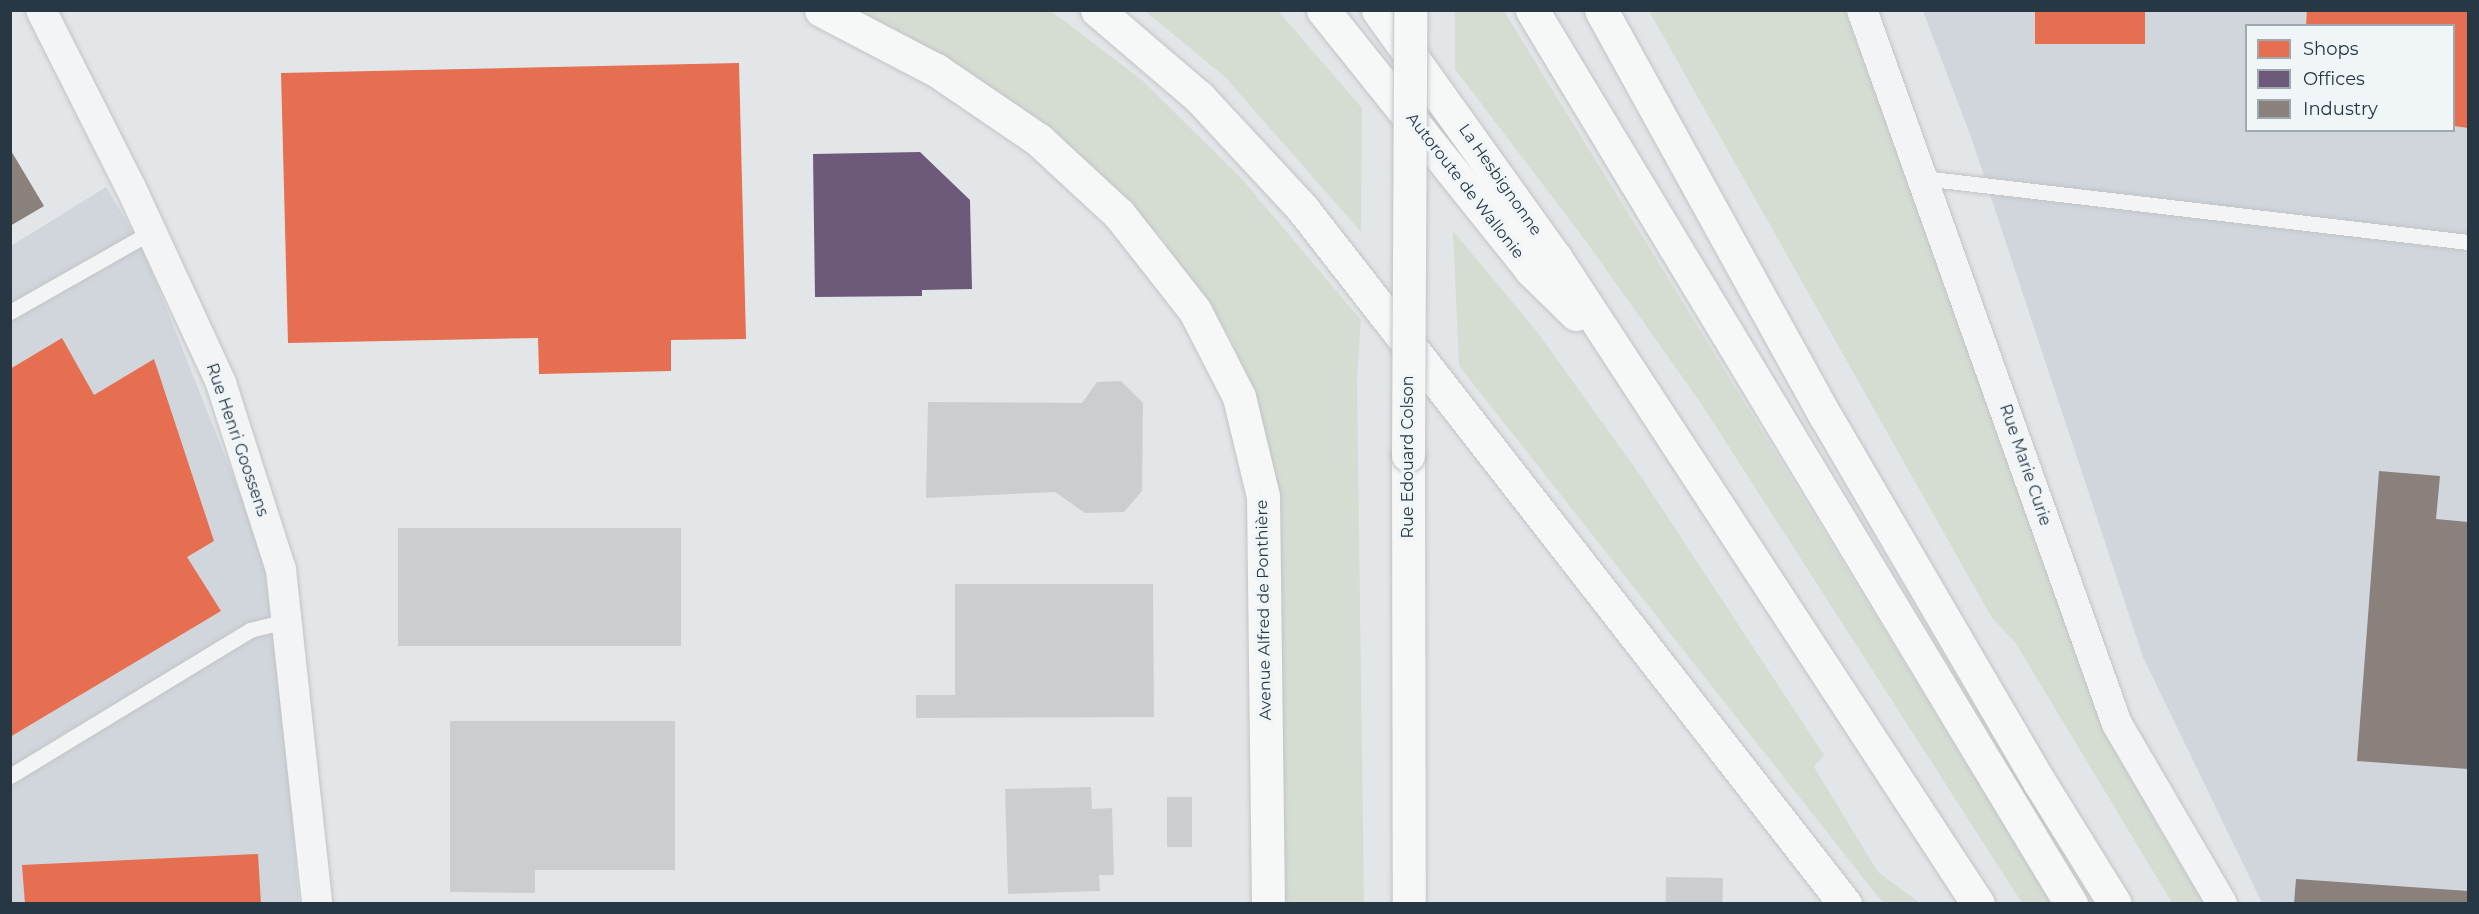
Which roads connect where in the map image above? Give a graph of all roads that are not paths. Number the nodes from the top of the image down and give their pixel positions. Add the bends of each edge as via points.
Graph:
1 (41, 10) edge
2 (821, 10) edge
3 (1097, 10) edge
4 (1323, 10) edge
5 (1378, 10) edge
6 (1410, 10) edge
7 (1532, 10) edge
8 (1601, 10) edge
9 (1862, 10) edge
10 (1923, 178) junction
11 (151, 232) junction
12 (2469, 242) edge
13 (10, 312) edge
14 (1615, 354) junction
15 (286, 621) junction
16 (10, 776) edge
17 (317, 903) edge
18 (1268, 903) edge
19 (1409, 903) edge
20 (1845, 903) edge
21 (1978, 903) edge
22 (2071, 903) edge
23 (2115, 903) edge
24 (2222, 903) edge

1 - 11 street, Rue Henri Goossens
2 - 18 main road, Avenue Alfred de Ponthière via 936,70 1039,140 1119,214 1195,311 1234,388 1263,496
3 - 20 main road via 1199,97 1302,208
4 - 14 main road, Autoroute de Wallonie via 1531,270
5 - 14 main road, La Hesbignonne via 1555,257
6 - 19 main road, Rue Edouard Colson, bridge
7 - 22 main road
8 - 23 main road via 1826,417 2034,773
9 - 10 street, Rue Marie Curie
10 - 12 lane
10 - 24 street, Rue Marie Curie via 2117,724
11 - 13 lane
11 - 15 street, Rue Henri Goossens via 220,383 281,570
14 - 21 main road
15 - 16 lane via 250,630
15 - 17 street, Rue Henri Goossens

